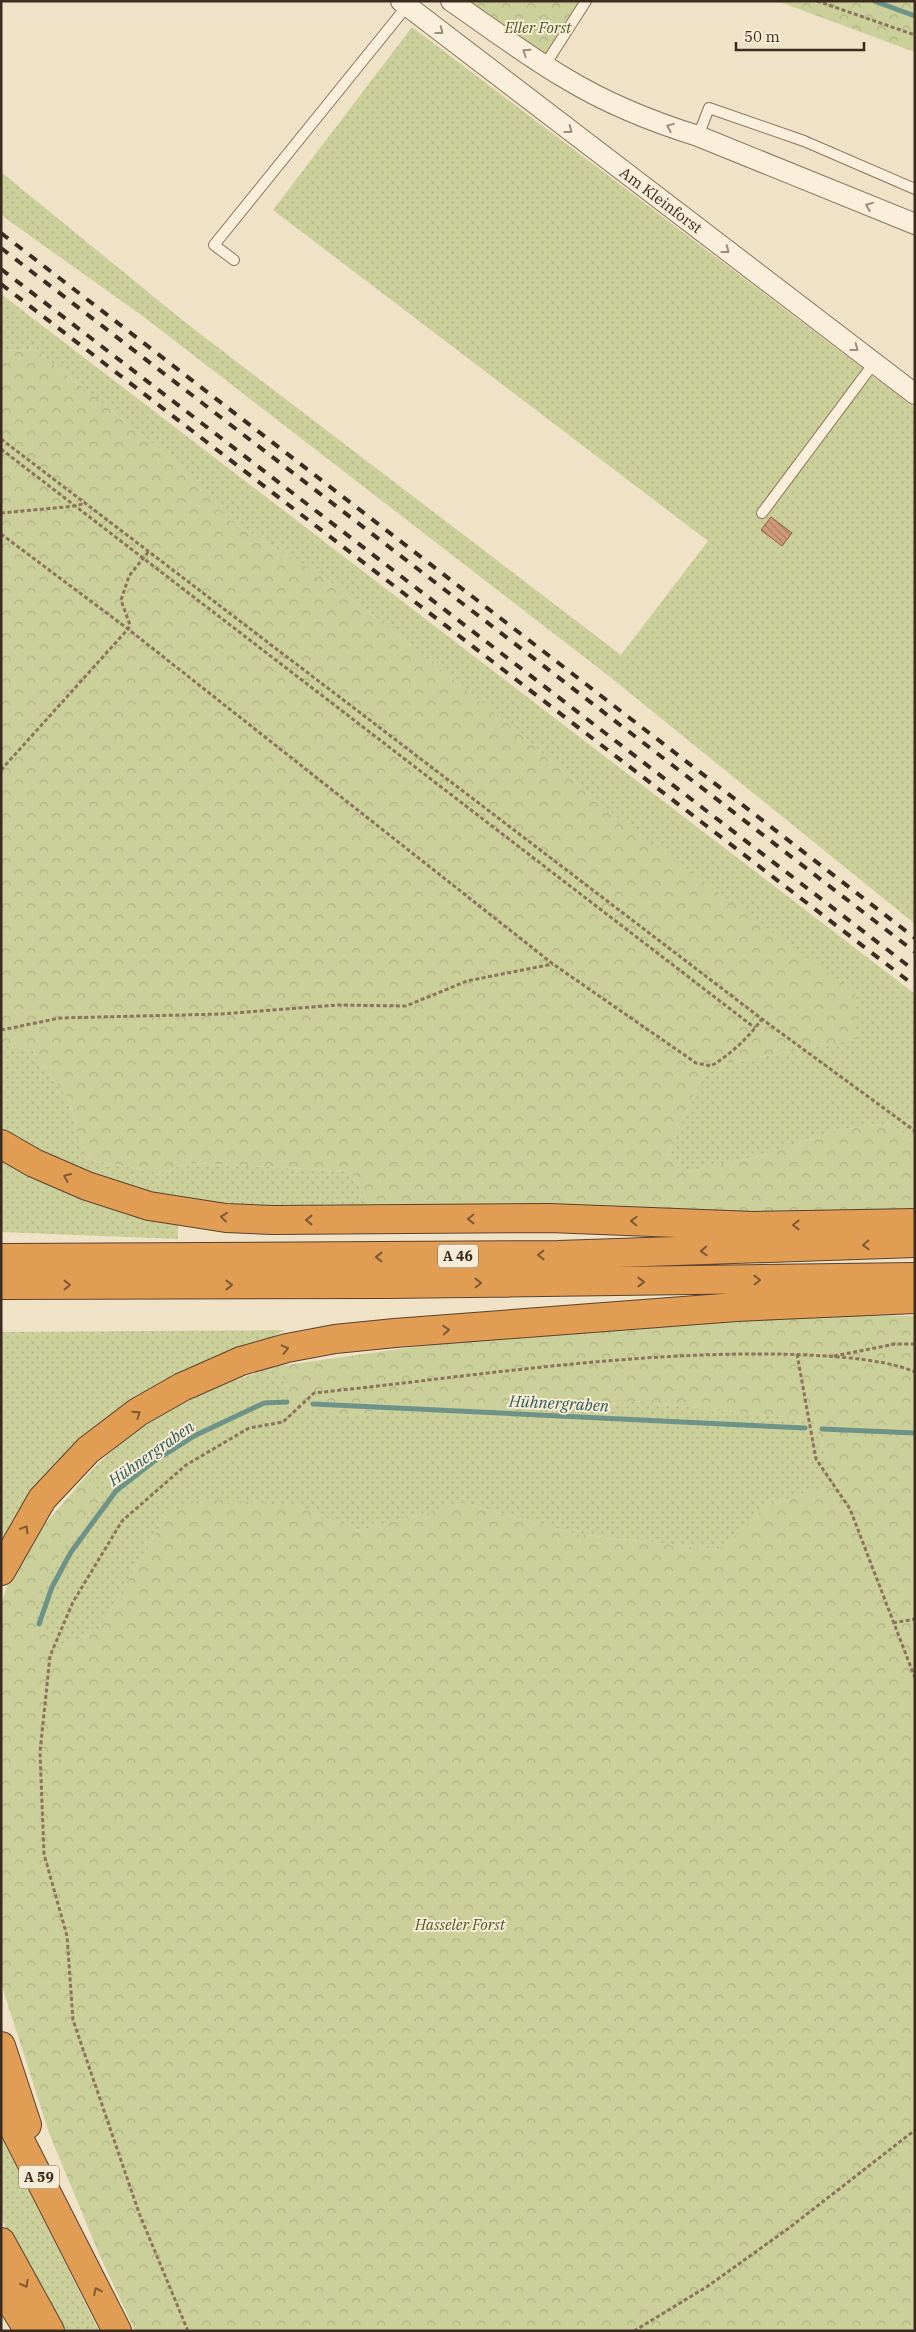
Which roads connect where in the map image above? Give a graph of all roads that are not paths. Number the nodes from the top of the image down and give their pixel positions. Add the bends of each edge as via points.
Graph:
1 (451, 1) edge
2 (586, 1) edge
3 (406, 3) edge
4 (545, 65) junction
5 (698, 136) junction
6 (915, 189) edge
7 (915, 224) edge
8 (234, 260) dead end
9 (874, 363) junction
10 (915, 394) edge
11 (762, 513) dead end
12 (1, 1144) edge
13 (915, 1223) edge
14 (915, 1243) edge
15 (1, 1258) edge
16 (915, 1277) edge
17 (7, 1288) edge
18 (915, 1299) edge
19 (1, 1571) edge
20 (1, 2046) edge
21 (1, 2103) edge
22 (1, 2242) edge
23 (78, 2252) junction
24 (1, 2286) edge
25 (29, 2331) edge
26 (50, 2331) edge
27 (117, 2331) edge

4 -> 1 street
2 - 4 lane
3 - 8 lane via 214,245
3 -> 9 street, Am Kleinforst
5 -> 4 street via 671,128 589,92
5 - 6 lane via 710,108 804,141
7 -> 5 street
9 - 10 street, Am Kleinforst
9 - 11 lane
13 -> 12 highway via 754,1226 549,1218 226,1218 150,1206 87,1186 34,1163
14 -> 15 highway, A 46 via 558,1254
17 -> 16 highway, A 46
19 -> 18 highway via 42,1499 88,1450 138,1412 182,1386 241,1362 288,1348 387,1334 726,1307
20 - 23 highway via 32,2138
21 - 23 highway, A 59
22 -> 26 highway
27 -> 23 highway, A 59
24 - 25 highway

